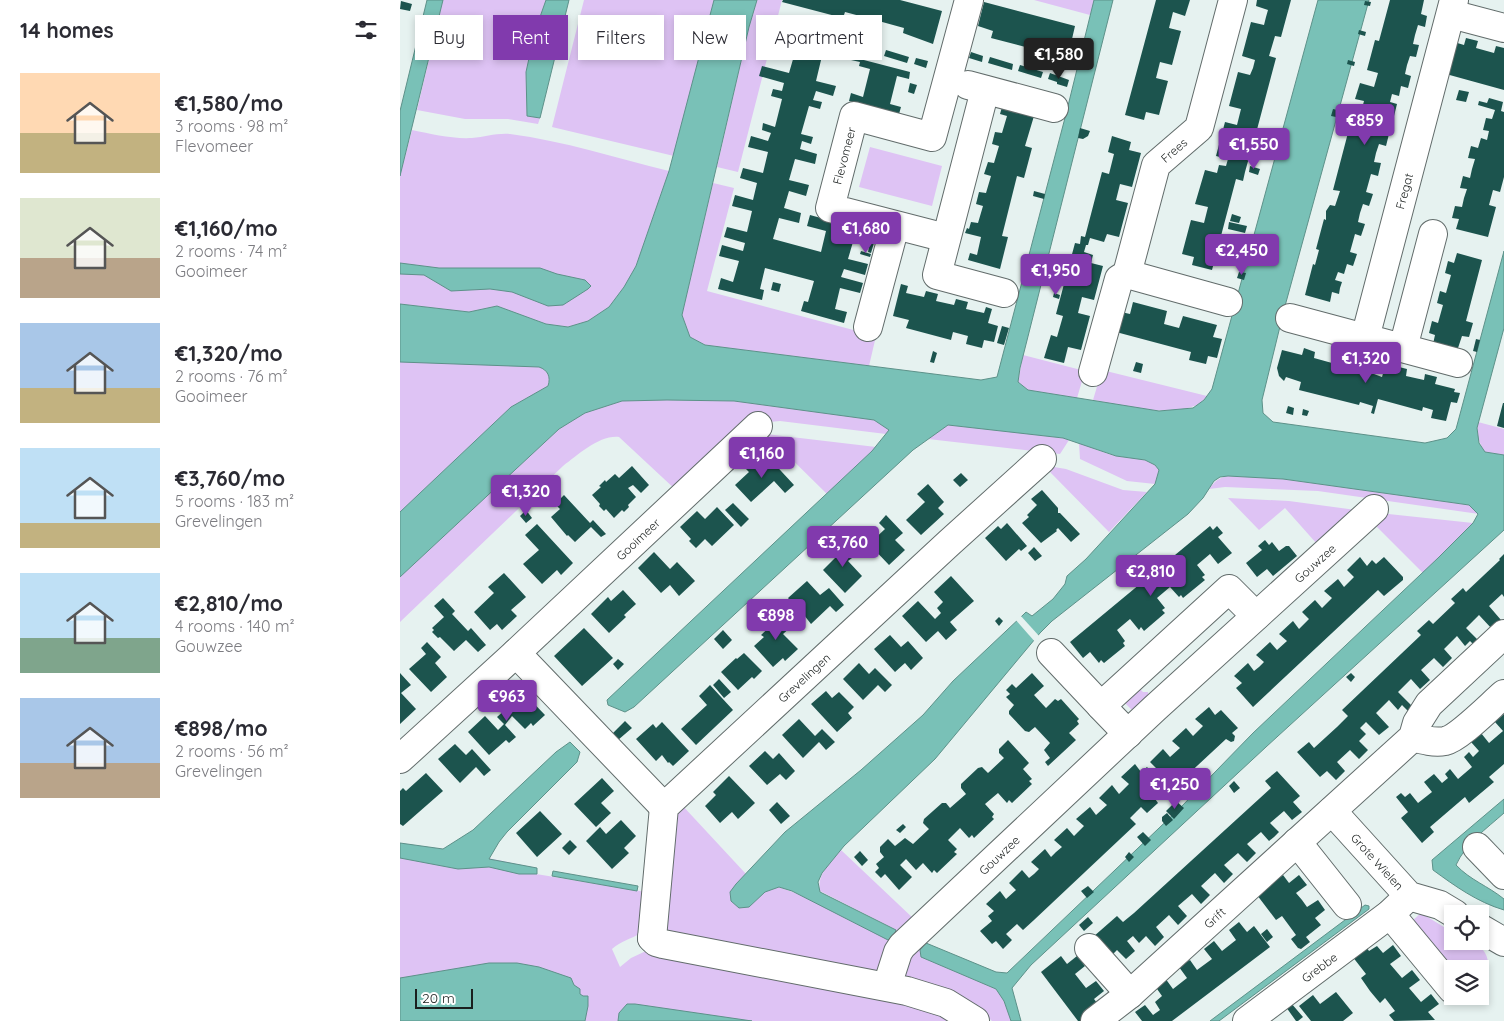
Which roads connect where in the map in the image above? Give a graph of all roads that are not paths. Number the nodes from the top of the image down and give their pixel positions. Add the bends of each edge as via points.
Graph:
1 (969, 0) edge
2 (1233, 0) edge
3 (1452, 7) edge
4 (1504, 28) edge
5 (947, 80) junction
6 (985, 90) junction
7 (1054, 108) dead end
8 (895, 226) junction
9 (1433, 234) dead end
10 (946, 238) junction
11 (1127, 274) junction
12 (1004, 293) dead end
13 (1228, 302) dead end
14 (1290, 318) dead end
15 (868, 327) dead end
16 (1365, 338) junction
17 (1403, 348) junction
18 (1458, 363) dead end
19 (1093, 372) dead end
20 (758, 426) dead end
21 (1042, 459) dead end
22 (1374, 508) dead end
23 (1256, 616) junction
24 (1504, 634) edge
25 (516, 653) junction
26 (1051, 653) dead end
27 (1504, 694) edge
28 (1101, 706) junction
29 (1128, 734) junction
30 (1413, 737) junction
31 (400, 759) edge
32 (664, 807) junction
33 (1332, 812) junction
34 (1297, 842) junction
35 (1477, 846) dead end
36 (1504, 876) edge
37 (1347, 904) dead end
38 (1400, 905) junction
39 (1444, 907) edge
40 (1489, 933) edge
41 (1504, 942) edge
42 (1088, 948) dead end
43 (1444, 976) edge
44 (887, 986) junction
45 (1130, 994) junction
46 (975, 1021) edge
47 (1095, 1021) edge
48 (1247, 1021) edge

1 - 5 street, Flevomeer
2 - 11 street, Frees via 1199,128 1156,165
3 - 4 street, Fregat
3 - 16 street, Fregat
5 - 6 street
5 - 8 street, Flevomeer via 932,137 854,116 830,208
6 - 7 street
6 - 10 street
8 - 10 street, Flevomeer
8 - 15 street
9 - 17 street
10 - 12 street via 937,275
11 - 13 street
11 - 19 street, Frees via 1119,279
14 - 16 street
16 - 17 street
17 - 18 street
20 - 25 street, Gooimeer
21 - 32 street, Grevelingen
22 - 23 street, Gouwzee
23 - 28 street via 1229,588
23 - 29 street, Gouwzee
24 - 30 street, Grift via 1429,704 1417,723
25 - 31 street, Gooimeer
25 - 32 street
26 - 28 street
27 - 30 street via 1458,734 1445,741 1431,742
28 - 29 street
29 - 44 street, Gouwzee via 902,946
30 - 33 street, Grift
32 - 44 street via 643,942
33 - 34 street, Grift
33 - 38 street, Grote Wielen
34 - 37 street
34 - 45 street, Grift
35 - 36 street
38 - 39 street, Grote Wielen
38 - 43 street
38 - 48 street, Grebbe
40 - 41 street
42 - 45 street
44 - 46 street via 946,1003
45 - 47 street, Grift

